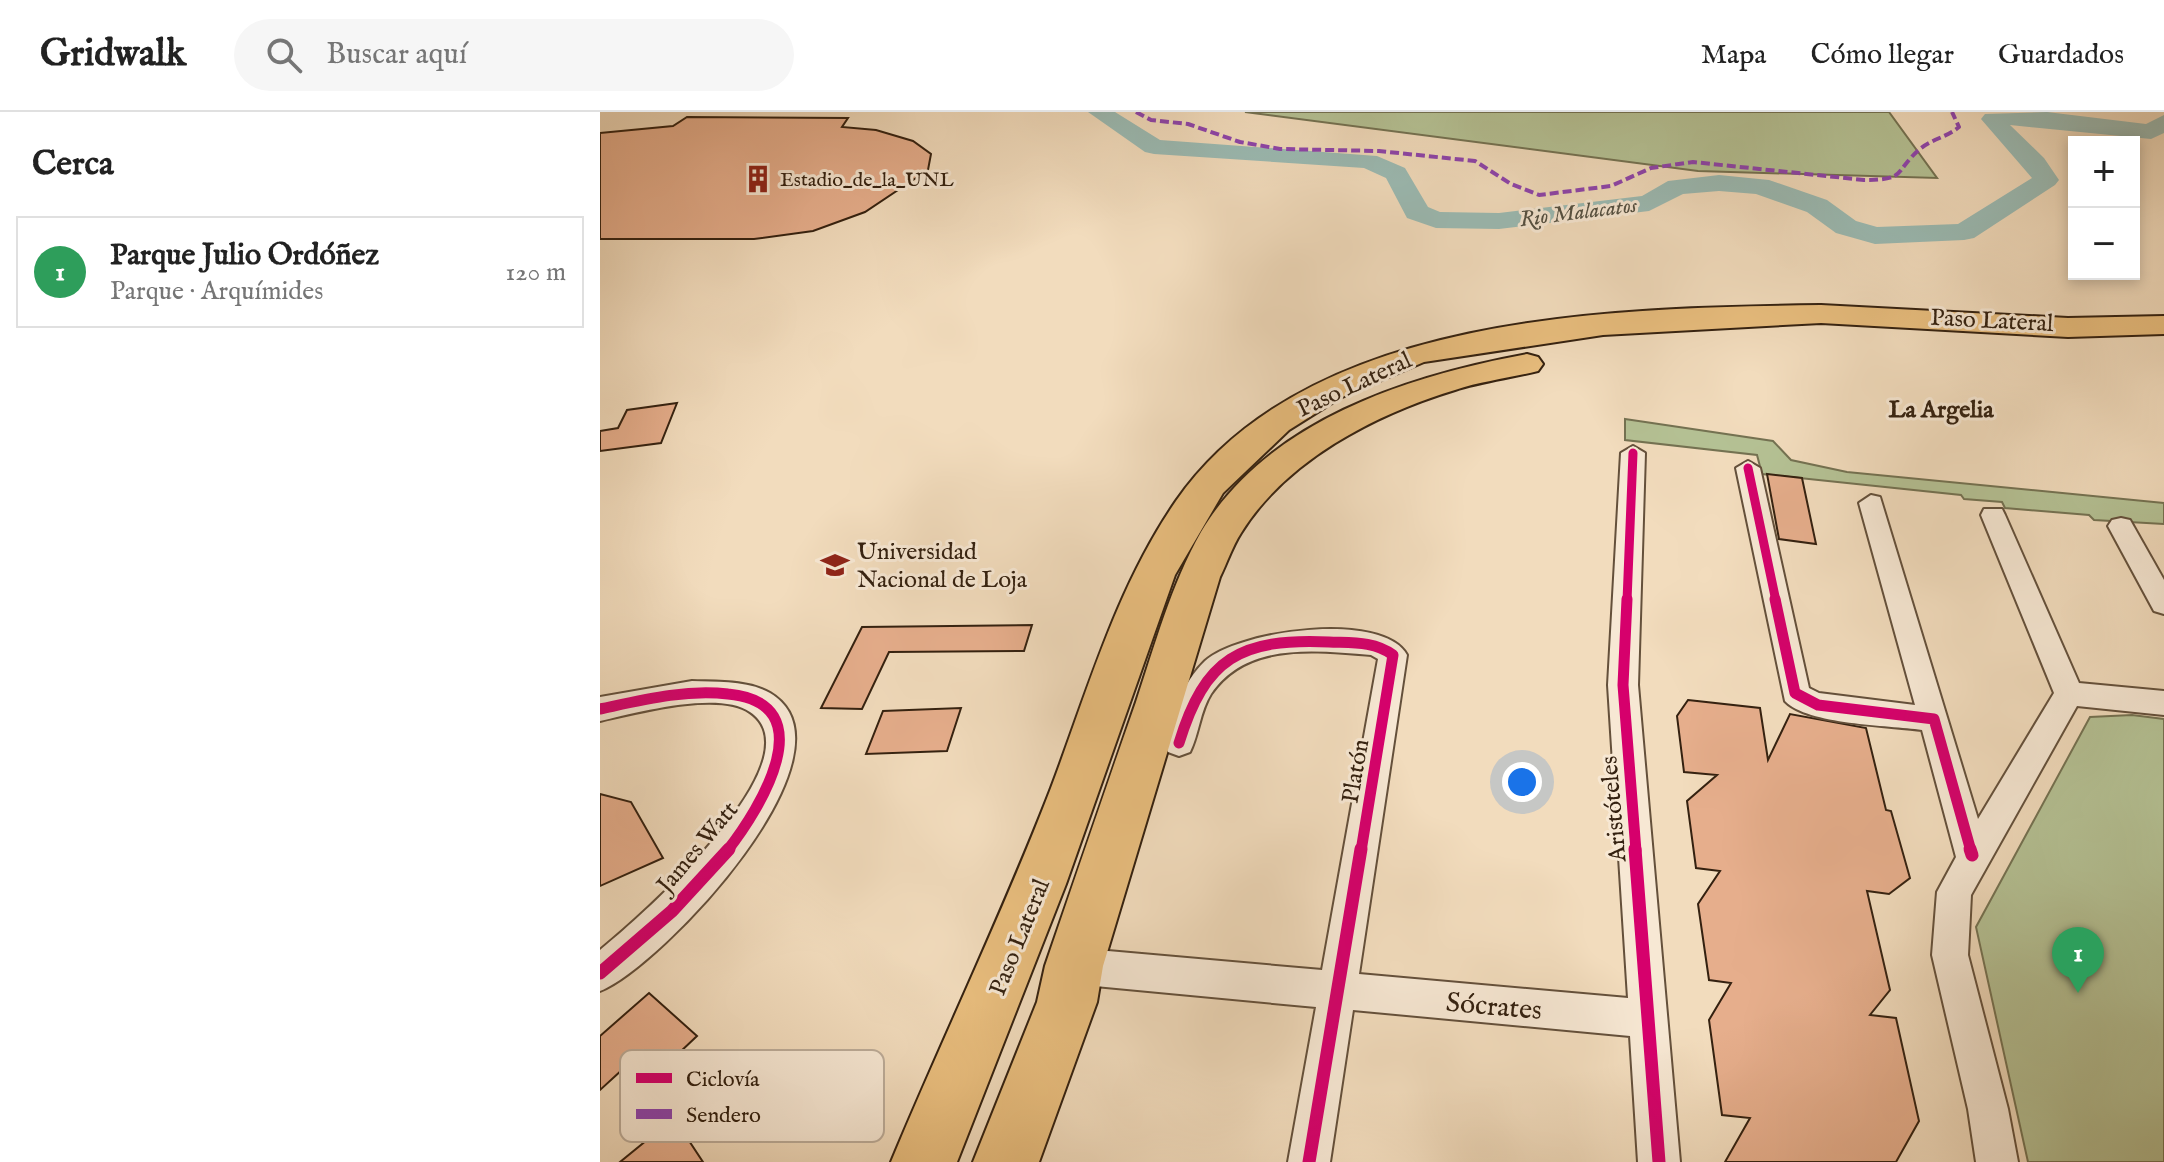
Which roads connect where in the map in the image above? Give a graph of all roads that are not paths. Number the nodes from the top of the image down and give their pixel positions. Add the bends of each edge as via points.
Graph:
1 (2164, 325) edge
2 (2164, 353) edge
3 (1633, 453) dead end
4 (1748, 468) dead end
5 (1871, 503) dead end
6 (1993, 515) dead end
7 (2121, 526) dead end
8 (2164, 604) edge
9 (2069, 694) junction
10 (2164, 703) edge
11 (600, 709) edge
12 (1934, 719) junction
13 (1179, 743) dead end
14 (1972, 855) junction
15 (1074, 966) junction
16 (600, 973) edge
17 (1337, 990) junction
18 (1650, 1019) junction
19 (924, 1162) edge
20 (1006, 1162) edge
21 (1309, 1162) edge
22 (1659, 1162) edge
23 (1997, 1162) edge

1 - 19 highway, Paso Lateral via 1821,313 1568,329 1435,349 1384,364 1315,396 1263,430 1222,470 1171,540 1137,616 1020,940
2 - 15 highway, Paso Lateral via 1837,336 1706,338 1481,371 1375,409 1318,439 1267,480 1227,524 1199,577
3 - 18 street, Aristóteles via 1623,685
4 - 12 street via 1792,686 1808,702
5 - 12 street
6 - 9 street
7 - 8 street
9 - 10 street
9 - 14 street
11 - 16 street, James Watt via 697,690 745,694 767,704 777,719 781,742 776,767 733,843 669,912
12 - 14 street
13 - 17 street, Platón via 1202,684 1229,655 1272,643 1371,644 1393,655
14 - 23 street via 1954,892 1950,955
15 - 17 street, Sócrates
15 - 20 highway, Paso Lateral via 1067,1002
17 - 18 street, Sócrates
17 - 21 street, Platón
18 - 22 street, Aristóteles

